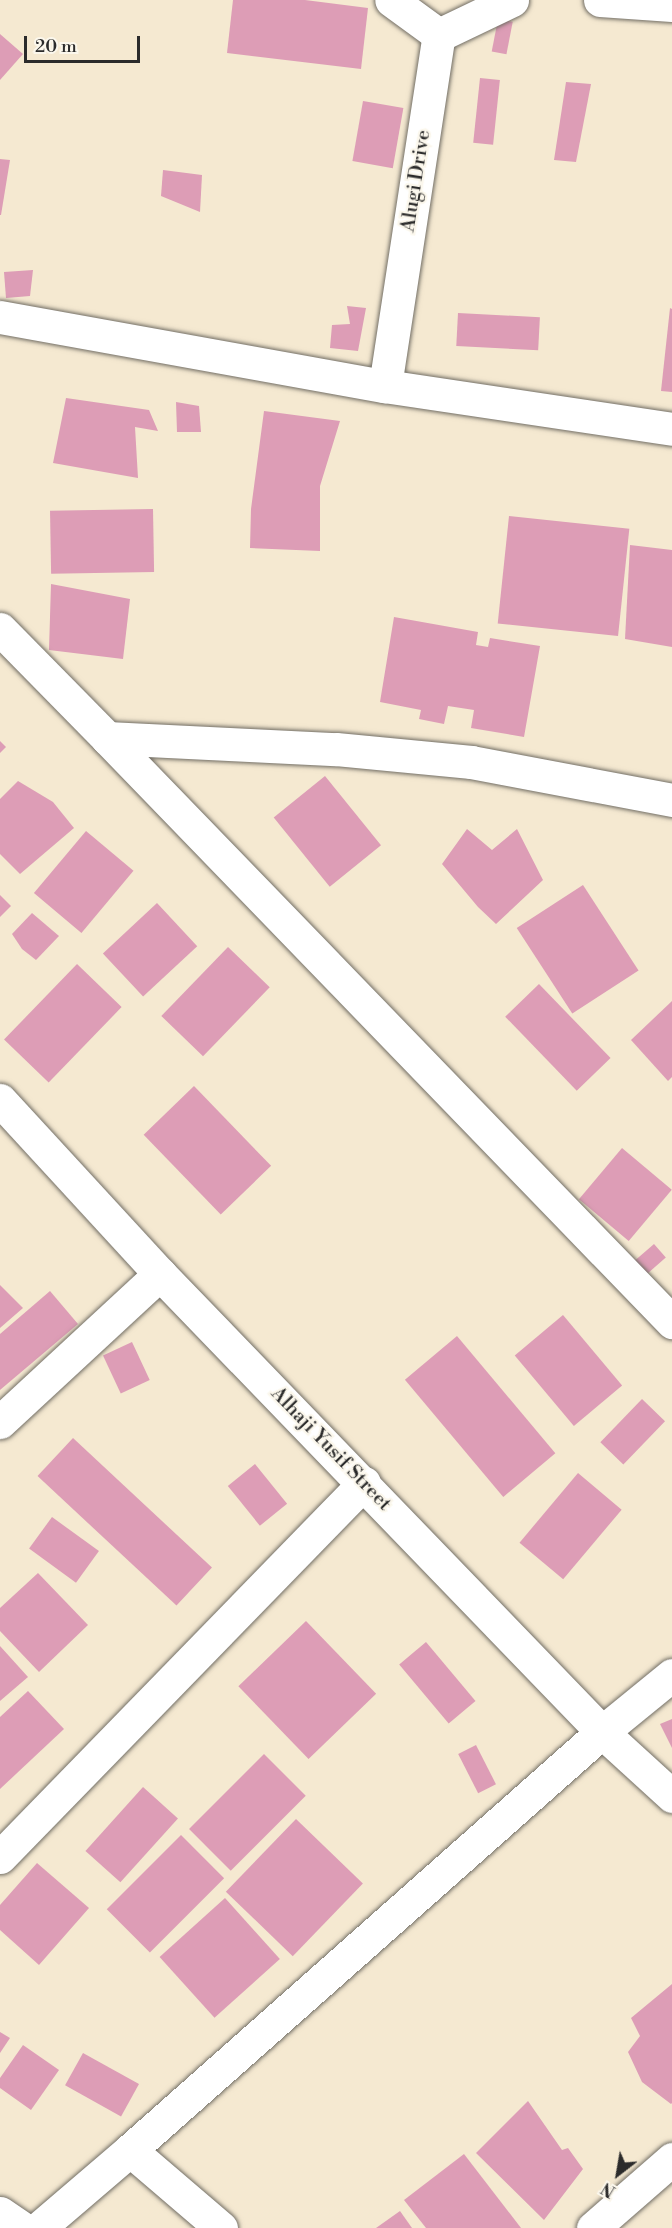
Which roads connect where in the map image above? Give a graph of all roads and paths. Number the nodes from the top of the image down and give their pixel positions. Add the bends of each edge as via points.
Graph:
1 (391, 0) edge
2 (512, 0) edge
3 (600, 0) edge
4 (672, 5) edge
5 (439, 35) junction
6 (0, 317) edge
7 (385, 386) junction
8 (672, 429) edge
9 (0, 629) edge
10 (107, 738) junction
11 (672, 800) edge
12 (0, 1100) edge
13 (160, 1274) junction
14 (672, 1322) edge
15 (0, 1422) edge
16 (364, 1483) junction
17 (672, 1675) edge
18 (602, 1732) junction
19 (672, 1796) edge
20 (0, 1857) edge
21 (130, 2150) junction
22 (672, 2159) edge
23 (0, 2213) edge
24 (22, 2228) edge
25 (39, 2228) edge
26 (221, 2228) edge
27 (593, 2228) edge

1 - 5 street
2 - 5 street
3 - 4 street
5 - 7 street, Alugi Drive
6 - 7 street
7 - 8 street
9 - 10 street
10 - 11 street via 336,749 471,762
10 - 14 street
12 - 13 street, Alhaji Yusif Street
13 - 15 street
13 - 16 street, Alhaji Yusif Street
16 - 18 street, Alhaji Yusif Street
16 - 20 street
17 - 18 street
18 - 19 street, Alhaji Yusif Street
18 - 21 street
21 - 25 street
21 - 26 street
22 - 27 street
23 - 24 street

